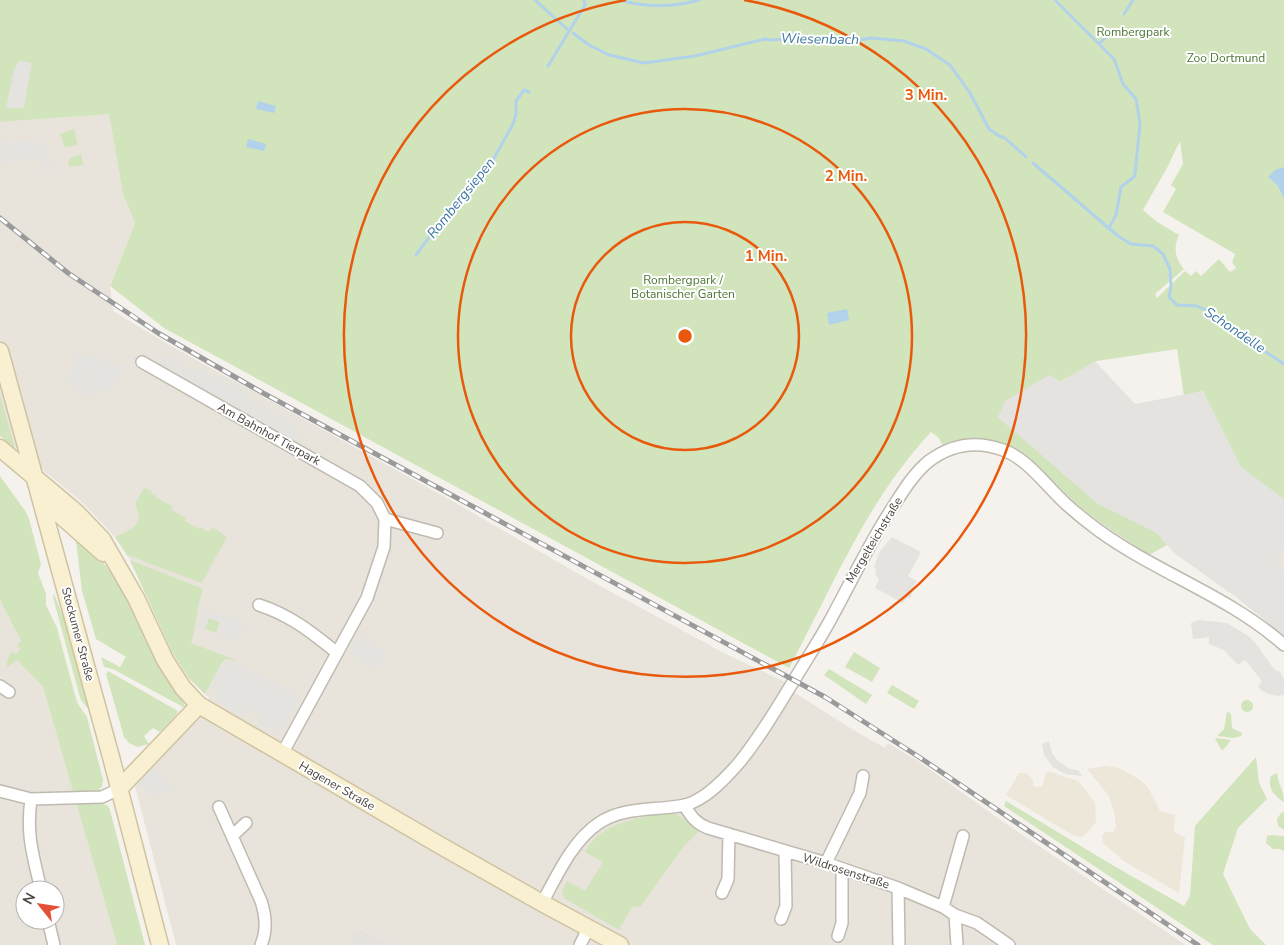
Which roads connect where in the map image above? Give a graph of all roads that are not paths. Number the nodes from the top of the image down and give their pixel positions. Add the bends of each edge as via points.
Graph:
1 (0, 351) edge
2 (142, 362) dead end
3 (0, 448) edge
4 (0, 462) edge
5 (36, 479) junction
6 (42, 499) junction
7 (385, 519) junction
8 (437, 532) dead end
9 (117, 564) junction
10 (259, 605) dead end
11 (1284, 645) edge
12 (336, 652) junction
13 (199, 705) junction
14 (282, 754) junction
15 (863, 776) dead end
16 (119, 789) junction
17 (0, 791) edge
18 (31, 799) junction
19 (684, 805) junction
20 (219, 807) dead end
21 (246, 823) dead end
22 (729, 834) junction
23 (232, 836) junction
24 (963, 836) dead end
25 (785, 851) junction
26 (826, 863) junction
27 (842, 869) junction
28 (39, 880) edge
29 (898, 888) junction
30 (722, 893) dead end
31 (542, 903) junction
32 (943, 907) junction
33 (955, 915) junction
34 (781, 919) dead end
35 (588, 929) junction
36 (50, 930) edge
37 (838, 936) dead end
38 (54, 945) edge
39 (160, 945) edge
40 (261, 945) edge
41 (580, 945) edge
42 (620, 945) edge
43 (899, 945) edge
44 (957, 945) edge
45 (1009, 945) edge

1 - 5 main road, Stockumer Straße
2 - 7 street, Am Bahnhof Tierpark via 360,486 377,503
3 - 5 main road, Hagener Straße
4 - 6 main road, Hagener Straße
5 - 6 main road, Stockumer Straße
5 - 9 main road, Hagener Straße via 86,521
6 - 9 main road, Hagener Straße
6 - 16 main road, Stockumer Straße
7 - 8 street
7 - 12 street via 384,547 376,575 352,627
9 - 13 main road, Hagener Straße via 164,660
10 - 12 street via 295,621
11 - 19 street, Mergelteichstraße via 1227,604 1100,531 1066,505 1023,462 1005,450 977,444 950,448 917,472 900,495 757,741 712,790
12 - 14 street
13 - 14 main road, Hagener Straße
13 - 16 main road
14 - 31 main road, Hagener Straße
15 - 26 street via 860,793
16 - 18 street via 102,797
16 - 39 main road, Stockumer Straße
17 - 18 street
18 - 28 street via 29,839
19 - 22 street, Wildrosenstraße via 698,824
19 - 31 street, Mergelteichstraße via 643,809 601,821 579,841
20 - 23 street
21 - 23 street
22 - 25 street, Wildrosenstraße
22 - 30 street via 728,878
23 - 40 street via 265,913
24 - 32 street
25 - 26 street, Wildrosenstraße
25 - 34 street via 786,906
26 - 27 street, Wildrosenstraße
27 - 29 street, Wildrosenstraße
27 - 37 street via 842,923
29 - 32 street, Wildrosenstraße
29 - 43 street
31 - 35 main road, Hagener Straße
32 - 33 street, Wildrosenstraße
33 - 44 street
33 - 45 street, Wildrosenstraße via 977,923
35 - 41 street
35 - 42 main road, Hagener Straße
36 - 38 street

